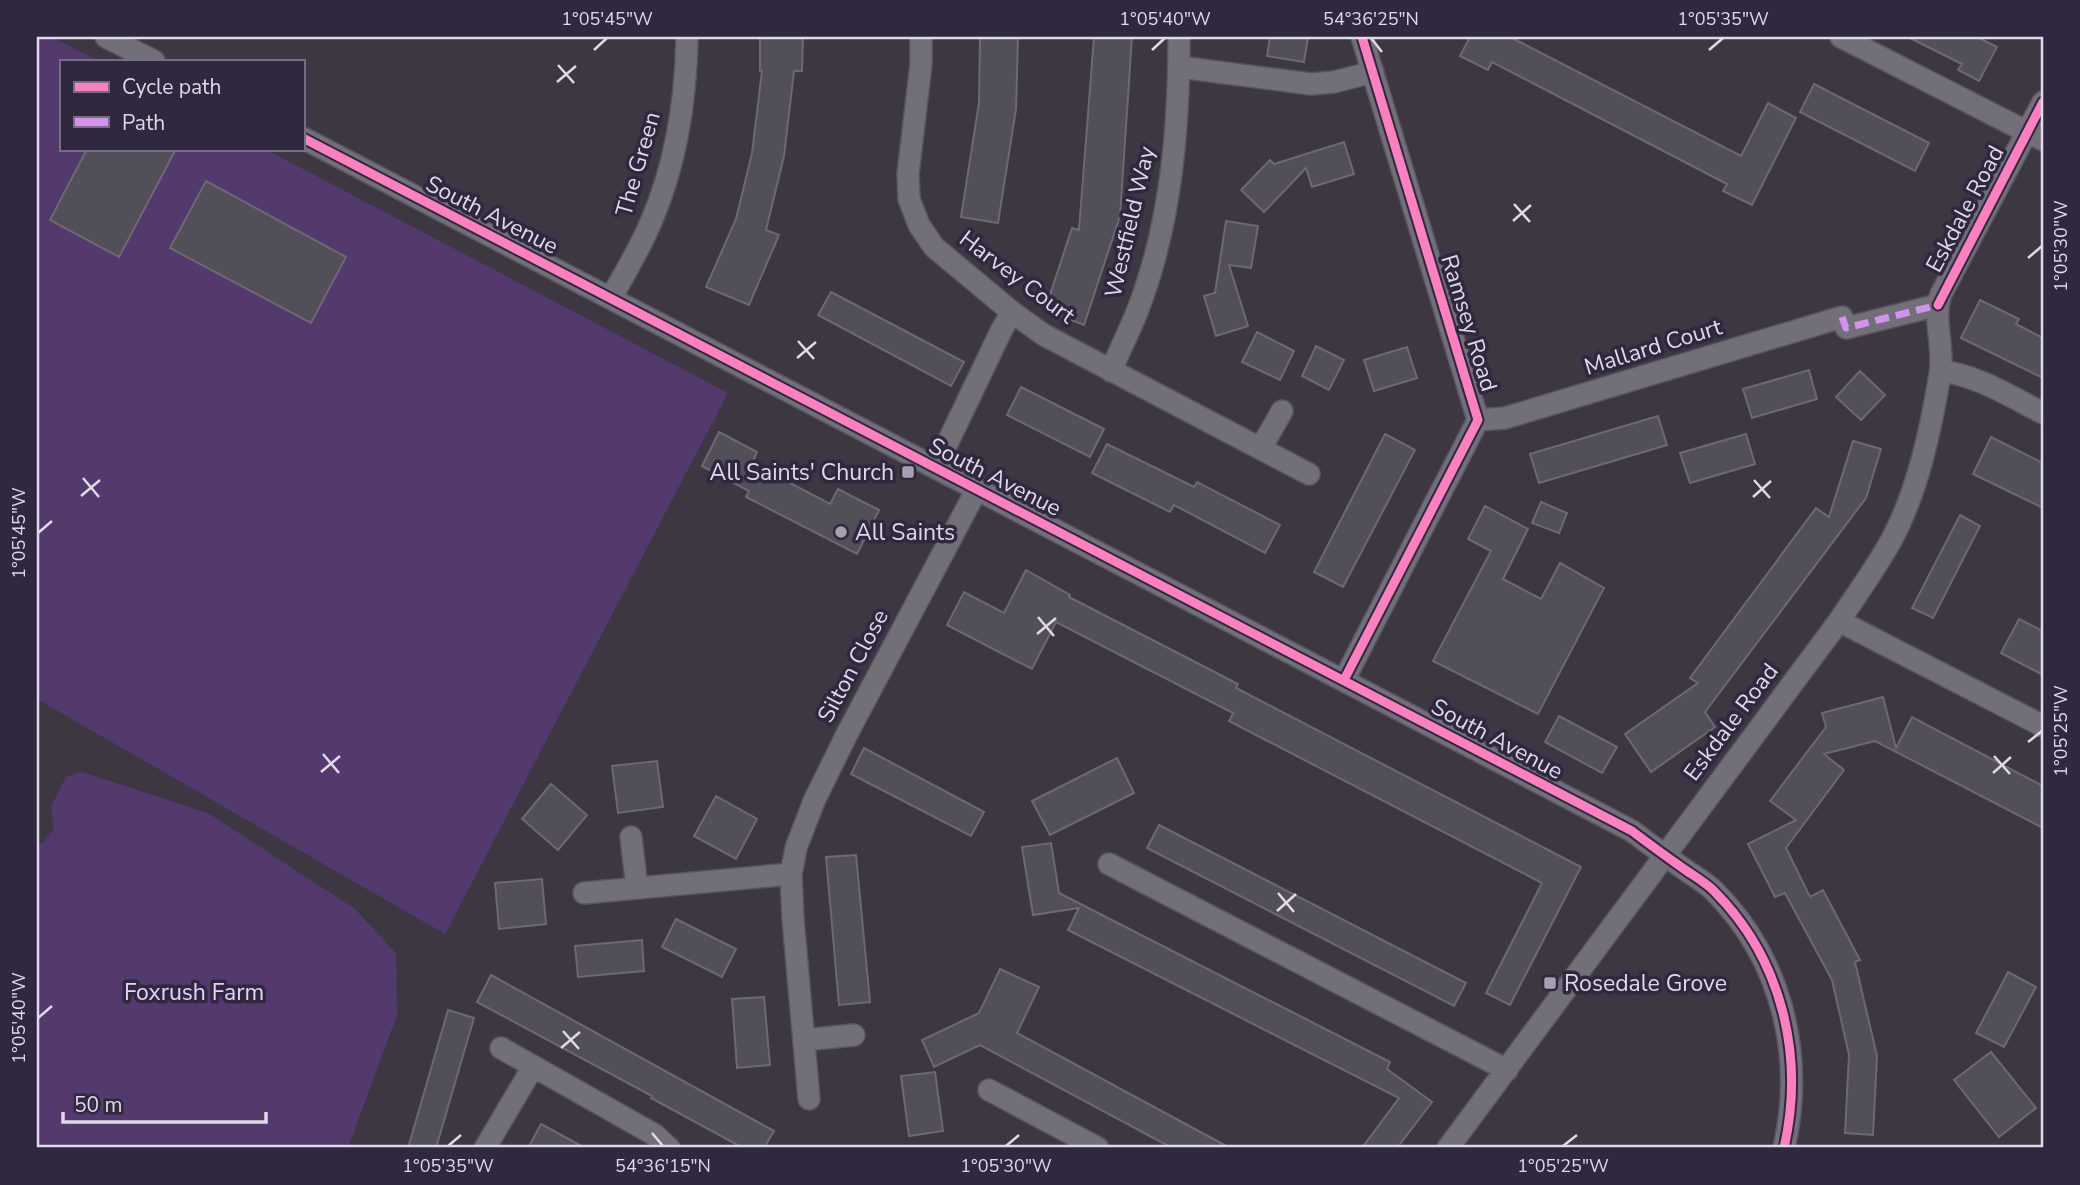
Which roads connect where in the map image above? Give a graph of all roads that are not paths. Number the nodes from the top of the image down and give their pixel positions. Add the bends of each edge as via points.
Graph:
1 (106, 37) edge
2 (687, 37) edge
3 (920, 37) edge
4 (1179, 37) edge
5 (1362, 37) edge
6 (1841, 37) edge
7 (152, 60) edge
8 (1179, 67) junction
9 (1373, 72) junction
10 (2043, 102) edge
11 (2035, 136) edge
12 (304, 139) edge
13 (611, 298) junction
14 (1938, 305) junction
15 (1012, 312) junction
16 (1111, 371) junction
17 (1941, 371) junction
18 (1282, 411) dead end
19 (2043, 413) edge
20 (1478, 420) junction
21 (1261, 448) junction
22 (936, 467) junction
23 (1309, 474) dead end
24 (977, 489) junction
25 (1839, 621) junction
26 (1344, 680) junction
27 (2043, 726) edge
28 (631, 837) dead end
29 (1665, 855) junction
30 (1109, 864) dead end
31 (792, 874) junction
32 (637, 888) junction
33 (584, 893) dead end
34 (854, 1035) dead end
35 (804, 1040) junction
36 (501, 1048) dead end
37 (533, 1067) junction
38 (1507, 1070) junction
39 (989, 1090) dead end
40 (810, 1099) dead end
41 (485, 1148) edge
42 (669, 1148) edge
43 (1098, 1148) edge
44 (1448, 1148) edge
45 (1784, 1148) edge

1 - 7 street
2 - 13 street, The Green via 682,106 664,184 652,222
3 - 15 street, Harvey Court via 909,199 934,247
4 - 8 street, Westfield Way
5 - 9 street, Ramsey Road
6 - 11 street
8 - 9 street via 1311,83
8 - 16 street, Westfield Way via 1177,133 1163,216 1138,311
9 - 20 street, Ramsey Road
10 - 11 street, Eskdale Road
11 - 14 street, Eskdale Road
12 - 13 street, South Avenue
13 - 22 street, South Avenue
14 - 17 street, Eskdale Road
14 - 20 street, Mallard Court via 1846,328 1842,317 1505,418
15 - 16 street, Harvey Court
15 - 22 street
16 - 21 street, Harvey Court
17 - 19 street via 1978,381
17 - 25 street, Eskdale Road via 1906,508 1892,539
18 - 21 street
20 - 26 street, Ramsey Road
21 - 23 street, Harvey Court
22 - 24 street, South Avenue
24 - 26 street, South Avenue
24 - 31 street, Silton Close via 814,801 796,848
25 - 27 street
25 - 29 street, Eskdale Road
26 - 29 street, South Avenue via 1632,831
28 - 32 street
29 - 38 street, Eskdale Road
29 - 45 street, South Avenue via 1712,889 1739,919 1782,1001 1792,1067
30 - 38 street
31 - 32 street
31 - 35 street, Silton Close
32 - 33 street
34 - 35 street
35 - 40 street, Silton Close
36 - 37 street
37 - 41 street
37 - 42 street via 655,1135
38 - 44 street, Eskdale Road
39 - 43 street

